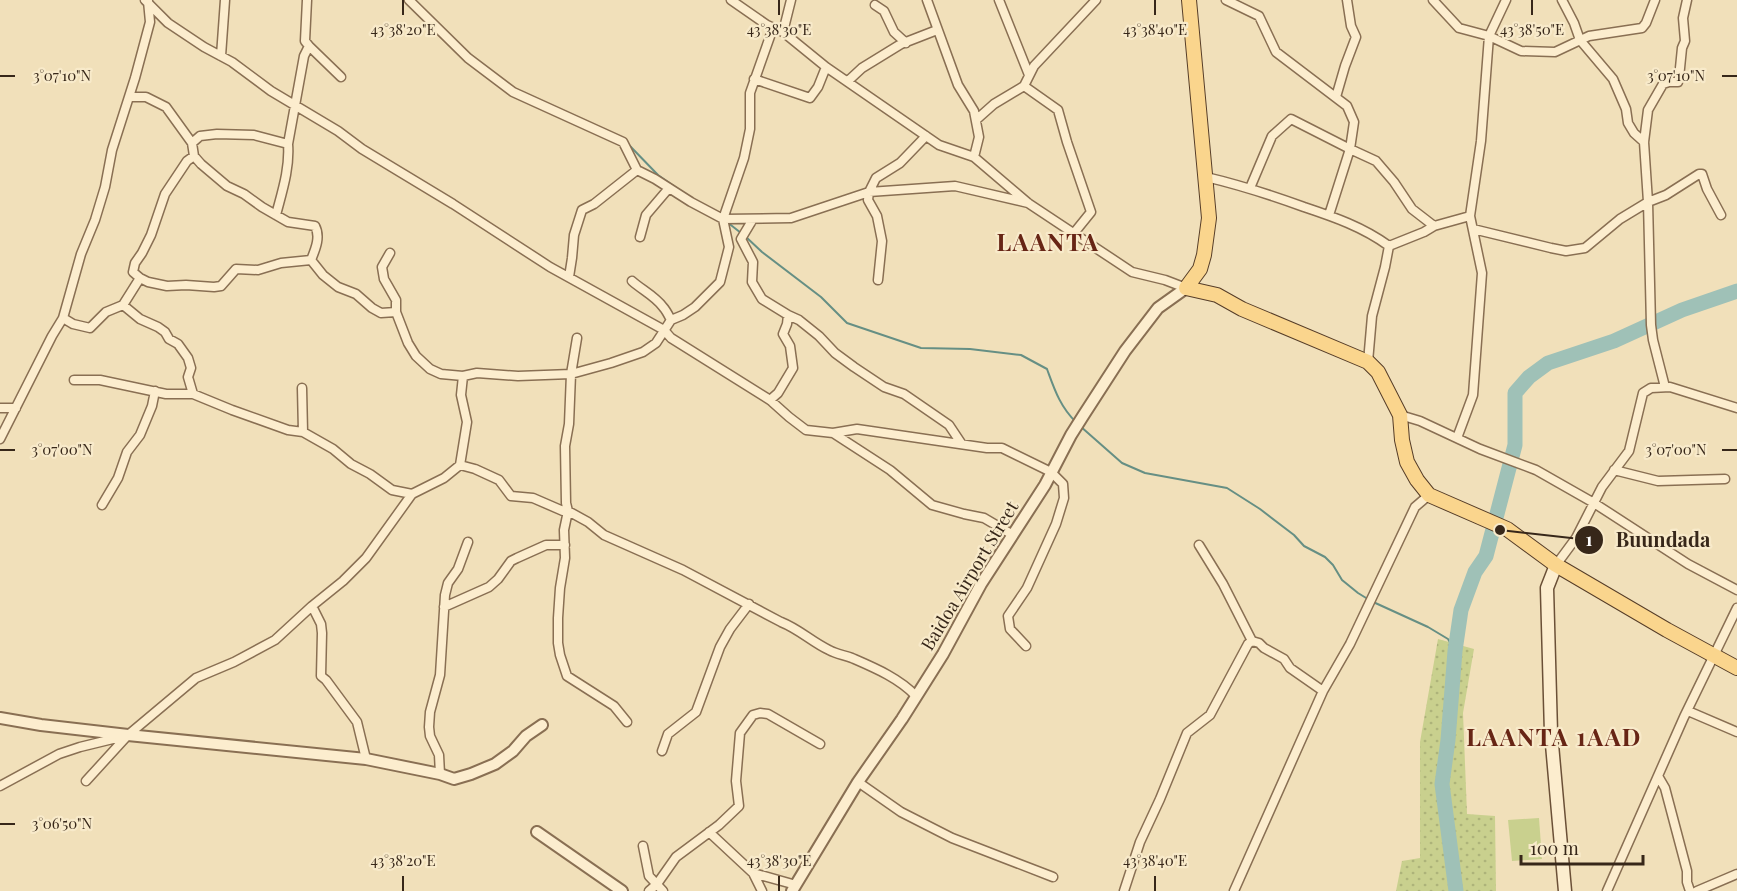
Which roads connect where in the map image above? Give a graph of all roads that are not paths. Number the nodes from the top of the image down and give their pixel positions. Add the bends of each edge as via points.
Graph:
1 (225, 0) edge
2 (307, 0) edge
3 (409, 0) edge
4 (731, 0) edge
5 (791, 0) edge
6 (927, 0) edge
7 (999, 0) edge
8 (1096, 0) edge
9 (1189, 0) edge
10 (1226, 0) edge
11 (1347, 0) edge
12 (1433, 0) edge
13 (1506, 0) edge
14 (1562, 0) edge
15 (1655, 0) edge
16 (1687, 0) edge
17 (147, 1) edge
18 (875, 5) dead end
19 (773, 28) junction
20 (937, 30) junction
21 (783, 32) junction
22 (1489, 36) junction
23 (1580, 40) junction
24 (906, 43) junction
25 (309, 46) junction
26 (220, 57) junction
27 (826, 67) junction
28 (1029, 75) junction
29 (341, 77) dead end
30 (754, 79) junction
31 (848, 81) junction
32 (1024, 86) junction
33 (130, 97) junction
34 (1336, 97) junction
35 (295, 106) junction
36 (976, 120) junction
37 (926, 136) junction
38 (1644, 142) junction
39 (192, 143) junction
40 (288, 144) junction
41 (1350, 149) junction
42 (194, 156) junction
43 (974, 157) junction
44 (636, 170) junction
45 (1206, 177) junction
46 (669, 188) junction
47 (1251, 188) junction
48 (868, 192) junction
49 (1648, 202) junction
50 (1028, 203) junction
51 (1329, 215) junction
52 (1721, 215) dead end
53 (276, 216) junction
54 (1470, 216) junction
55 (723, 219) junction
56 (753, 219) junction
57 (1434, 226) junction
58 (1473, 229) junction
59 (1074, 233) junction
60 (640, 237) dead end
61 (741, 239) junction
62 (1389, 246) junction
63 (729, 247) junction
64 (390, 253) dead end
65 (311, 261) junction
66 (569, 277) junction
67 (140, 278) junction
68 (878, 280) dead end
69 (632, 281) dead end
70 (1186, 288) junction
71 (123, 304) junction
72 (396, 312) junction
73 (788, 315) junction
74 (63, 318) junction
75 (671, 320) junction
76 (664, 330) junction
77 (576, 338) dead end
78 (1368, 362) junction
79 (571, 374) junction
80 (463, 376) junction
81 (74, 380) dead end
82 (1665, 387) junction
83 (302, 388) dead end
84 (155, 391) junction
85 (193, 394) junction
86 (770, 400) junction
87 (1737, 407) edge
88 (0, 408) edge
89 (16, 408) junction
90 (1400, 415) junction
91 (303, 432) junction
92 (833, 433) junction
93 (1457, 438) junction
94 (0, 439) edge
95 (961, 443) junction
96 (460, 465) junction
97 (1614, 470) junction
98 (1051, 472) junction
99 (1725, 479) dead end
100 (412, 494) junction
101 (1429, 495) junction
102 (1594, 503) junction
103 (102, 505) dead end
104 (568, 511) junction
105 (1013, 535) junction
106 (468, 542) dead end
107 (565, 545) junction
108 (1199, 545) dead end
109 (1556, 565) junction
110 (1737, 590) edge
111 (749, 604) junction
112 (312, 606) junction
113 (444, 607) junction
114 (1737, 608) edge
115 (1252, 641) junction
116 (1026, 646) dead end
117 (1713, 656) junction
118 (1737, 668) edge
119 (932, 670) junction
120 (903, 685) junction
121 (1323, 691) junction
122 (916, 696) junction
123 (1688, 711) junction
124 (0, 718) edge
125 (627, 722) dead end
126 (542, 725) dead end
127 (1737, 732) edge
128 (128, 735) junction
129 (820, 744) dead end
130 (662, 751) dead end
131 (366, 759) junction
132 (440, 774) junction
133 (1658, 776) junction
134 (86, 781) dead end
135 (858, 783) junction
136 (0, 786) edge
137 (537, 832) dead end
138 (709, 832) junction
139 (643, 846) dead end
140 (753, 873) junction
141 (1737, 874) edge
142 (1053, 878) dead end
143 (660, 887) edge
144 (794, 888) edge
145 (622, 891) edge
146 (649, 891) edge
147 (762, 891) edge
148 (1124, 891) edge
149 (1234, 891) edge
150 (1565, 891) edge
151 (1607, 891) edge
152 (1690, 891) edge
153 (1697, 891) edge

1 - 26 street
2 - 25 street via 304,41
3 - 44 street via 468,58 513,92 623,142
4 - 19 street
5 - 21 street
6 - 20 street
7 - 28 street
8 - 28 street
9 - 45 main road
10 - 34 street via 1259,16 1276,52
11 - 34 street via 1356,38
12 - 22 street via 1460,28
13 - 22 street
14 - 23 street
15 - 23 street via 1642,28
16 - 38 street via 1678,82 1663,84 1648,110
17 - 26 street via 168,23
17 - 33 street via 150,22
18 - 24 street via 884,11 894,32
19 - 21 street
19 - 30 street
20 - 24 street
20 - 36 street
21 - 27 street
22 - 23 street via 1521,51 1538,53 1555,52
22 - 54 street via 1481,141
23 - 38 street via 1613,79 1628,123
24 - 31 street
25 - 29 street
25 - 35 street
26 - 35 street
27 - 30 street via 810,98
27 - 31 street
28 - 32 street
30 - 55 street via 744,158
31 - 37 street
32 - 36 street
32 - 59 street via 1058,110 1090,212
33 - 39 street via 146,97 166,107
33 - 74 street
34 - 41 street via 1347,106 1354,122
35 - 40 street
35 - 66 street
36 - 43 street via 980,137
37 - 43 street via 939,145
37 - 48 street via 900,163 876,178
38 - 49 street
39 - 40 street via 200,136 217,134 254,135
39 - 42 street
40 - 53 street
41 - 47 street via 1291,119 1272,136
41 - 51 street
41 - 57 street via 1376,161 1412,209
42 - 53 street via 227,186
42 - 67 street via 165,194 135,263 133,273
43 - 50 street
44 - 46 street
44 - 66 street via 582,210 573,235
45 - 47 street
45 - 70 main road via 1209,218 1204,255
46 - 55 street
46 - 60 street via 646,216
47 - 51 street
48 - 50 street via 955,186
48 - 56 street via 791,218
48 - 68 street via 882,241
49 - 52 street via 1702,174
49 - 58 street via 1585,248 1559,249
49 - 82 street via 1651,325
50 - 59 street
51 - 62 street via 1372,233
53 - 65 street via 315,226 318,232
54 - 57 street
54 - 58 street
55 - 56 street
55 - 63 street
56 - 61 street
57 - 62 street
58 - 93 street via 1482,273 1473,395
59 - 70 street via 1132,272
61 - 63 street
61 - 73 street via 753,262 752,282 762,299
62 - 78 street via 1372,316
63 - 75 street via 720,282 695,307
64 - 72 street via 382,267 396,300
65 - 67 street via 280,263 258,270 236,268 221,286 213,287 167,286
65 - 72 street via 322,275 372,308 381,313
66 - 76 street
67 - 71 street
69 - 75 street via 663,306
70 - 78 main road via 1217,295
70 - 98 street, Baidoa Airport Street via 1158,308 1125,351
71 - 74 street via 106,312 90,328
71 - 85 street via 178,344 191,368 188,377
72 - 80 street via 416,356 441,375
73 - 86 street via 783,334 790,346 793,368
73 - 95 street via 854,367 884,387 904,394 949,425
74 - 89 street
75 - 76 street
76 - 79 street via 656,343 643,352
76 - 86 street
77 - 79 street
78 - 90 main road via 1378,372
79 - 80 street
79 - 104 street via 565,446
80 - 96 street via 461,395 467,422
81 - 84 street via 100,380
82 - 87 street
82 - 97 street via 1643,393 1629,451
83 - 91 street
84 - 85 street
84 - 103 street via 140,435
85 - 91 street via 288,430
86 - 92 street via 806,430
88 - 89 street
89 - 94 street
90 - 93 street
90 - 101 main road via 1407,462
91 - 100 street via 392,490
92 - 95 street via 857,429
92 - 105 street via 890,470 932,506 984,518
93 - 102 street via 1536,470
95 - 98 street via 1002,448
96 - 100 street
96 - 104 street via 499,480 511,496 533,498
97 - 99 street via 1658,481
97 - 102 street
98 - 105 street, Baidoa Airport Street
98 - 116 street via 1063,484 1064,498 1027,588 1008,616 1010,629
100 - 112 street via 366,558
101 - 109 main road via 1507,529
101 - 121 street via 1415,507 1350,644
102 - 109 street
102 - 110 street via 1688,564
104 - 107 street
104 - 111 street via 604,535
105 - 119 street, Baidoa Airport Street
106 - 113 street via 448,583
107 - 113 street via 546,545 517,558 489,587
107 - 125 street via 557,631 567,676 614,706
108 - 115 street
109 - 117 main road
109 - 150 main road via 1547,588 1551,733
111 - 120 street via 831,651
111 - 130 street via 720,647 696,712 668,734
112 - 128 street via 275,640 196,678
112 - 131 street via 321,624 321,676 357,722
113 - 132 street via 440,675 429,727 439,755
114 - 117 street
115 - 121 street via 1284,659 1290,669
115 - 148 street via 1210,715 1187,733 1140,842
117 - 118 main road
117 - 123 street
119 - 120 street via 918,683
119 - 122 street, Baidoa Airport Street
120 - 122 street
121 - 149 street
122 - 135 street, Baidoa Airport Street
123 - 127 street
123 - 133 street
124 - 128 street
126 - 132 street via 495,764 454,779
128 - 131 street
128 - 134 street
128 - 136 street via 59,754
129 - 138 street via 768,714 753,715 740,733 738,806
131 - 132 street
133 - 151 street
133 - 152 street via 1665,788
135 - 142 street via 901,812 952,838
135 - 144 street, Baidoa Airport Street
137 - 145 street
138 - 140 street
138 - 143 street via 676,857
139 - 143 street via 649,876
140 - 144 street
140 - 147 street
141 - 153 street
143 - 146 street

